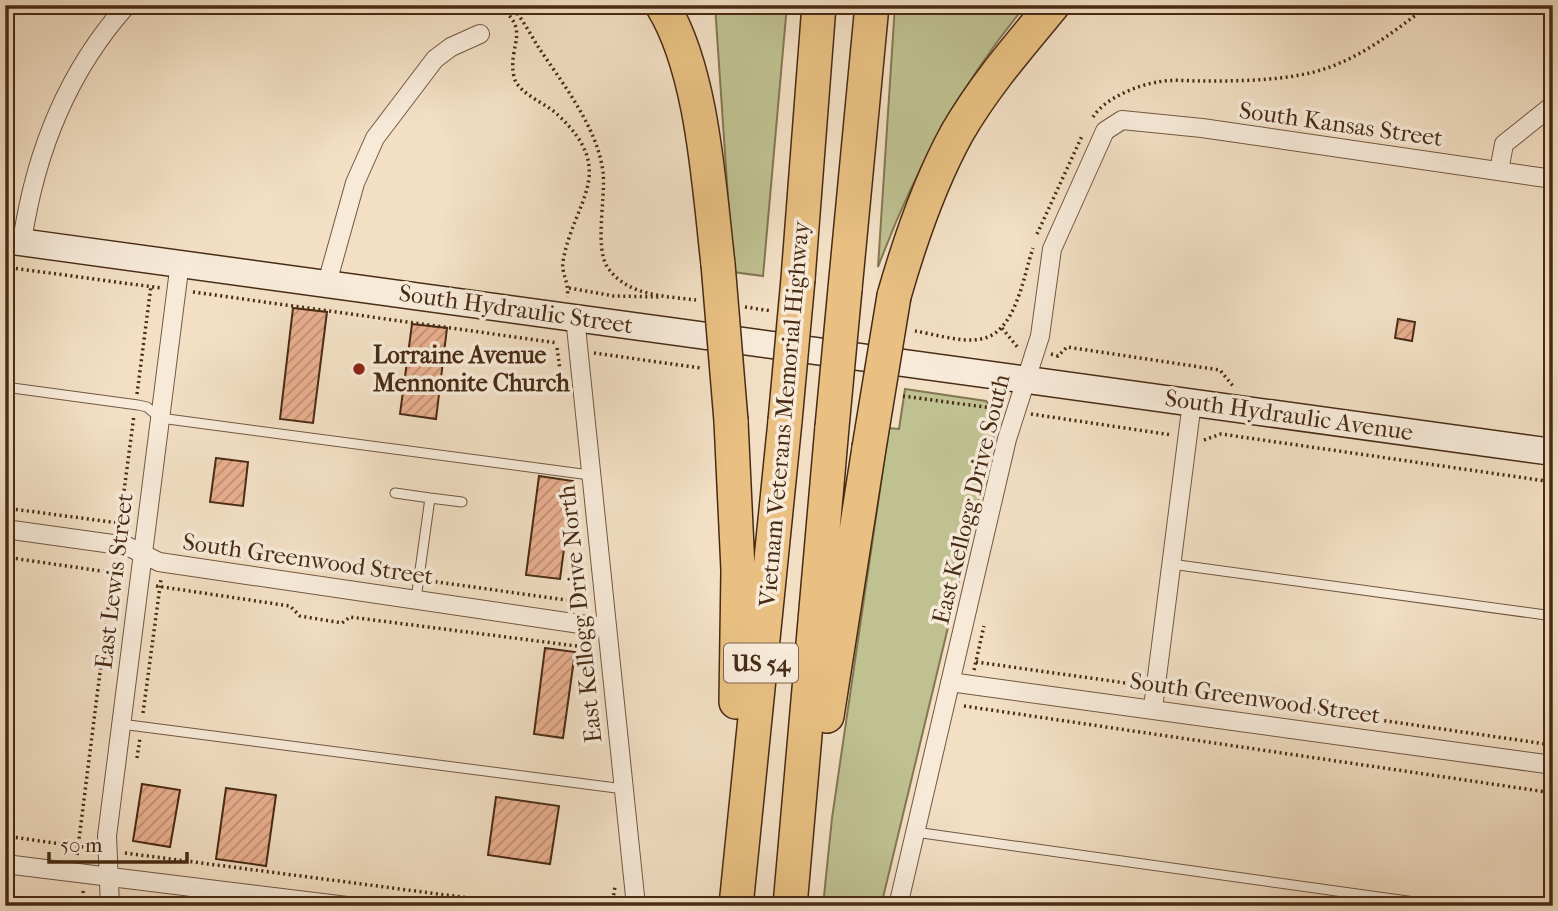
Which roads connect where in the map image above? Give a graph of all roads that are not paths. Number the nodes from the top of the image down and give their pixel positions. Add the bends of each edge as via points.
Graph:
1 (127, 5) edge
2 (662, 5) edge
3 (819, 5) edge
4 (872, 5) edge
5 (1054, 5) edge
6 (480, 34) dead end
7 (1553, 105) edge
8 (1122, 120) joint
9 (1499, 171) junction
10 (1553, 179) edge
11 (14, 241) edge
12 (180, 262) junction
13 (327, 283) junction
14 (575, 317) junction
15 (1026, 379) junction
16 (5, 387) edge
17 (1192, 402) junction
18 (160, 418) junction
19 (1553, 452) edge
20 (590, 475) junction
21 (395, 493) dead end
22 (430, 498) junction
23 (462, 502) dead end
24 (5, 529) edge
25 (142, 553) junction
26 (1171, 564) junction
27 (416, 600) junction
28 (1553, 616) edge
29 (607, 628) junction
30 (950, 682) junction
31 (1153, 708) junction
32 (121, 724) junction
33 (1553, 765) edge
34 (624, 789) junction
35 (915, 832) junction
36 (5, 864) edge
37 (109, 877) junction
38 (194, 887) junction
39 (339, 905) edge
40 (110, 906) edge
41 (192, 906) edge
42 (636, 906) edge
43 (728, 906) edge
44 (736, 906) edge
45 (790, 906) edge
46 (799, 906) edge
47 (898, 906) edge
48 (1443, 906) edge

1 - 11 street via 90,53 59,106
2 - 43 highway, bridge via 688,73 702,127 730,421 739,635
3 - 44 highway, Vietnam Veterans Memorial Highway / US 54, bridge via 785,421
4 - 45 highway, Vietnam Veterans Memorial Highway / US 54, bridge
5 - 46 highway, bridge via 1002,65 957,133 916,223 894,296
6 - 13 street via 435,59 374,138 355,183
7 - 9 street via 1504,144
8 - 9 street, South Kansas Street
8 - 15 street, East Kellogg Drive South via 1105,131 1052,249 1035,352
9 - 10 street, South Kansas Street
11 - 12 street, South Hydraulic Street
12 - 13 street, South Hydraulic Street
12 - 18 street, East Lewis Street
13 - 14 street, South Hydraulic Street
14 - 15 street, South Hydraulic Street
14 - 20 street, East Kellogg Drive North
15 - 17 street, South Hydraulic Avenue
15 - 30 street, East Kellogg Drive South via 1007,439
16 - 18 lane via 146,407
17 - 19 street, South Hydraulic Avenue
17 - 26 street
18 - 20 lane
18 - 25 street, East Lewis Street
20 - 29 street, East Kellogg Drive North
21 - 22 lane
22 - 23 lane
22 - 27 lane
24 - 25 street, South Greenwood Street
25 - 27 street, South Greenwood Street via 159,562
25 - 32 street, East Lewis Street
26 - 28 lane
26 - 31 street
27 - 29 street, South Greenwood Street
29 - 34 street, East Kellogg Drive North
30 - 31 street, South Greenwood Street
30 - 35 street, East Kellogg Drive South
31 - 33 street, South Greenwood Street
32 - 34 lane
32 - 37 street, East Lewis Street
34 - 42 street, East Kellogg Drive North
35 - 47 street, East Kellogg Drive South
35 - 48 lane
36 - 37 street
37 - 38 street
37 - 40 street, East Lewis Street
38 - 39 street
38 - 41 lane

